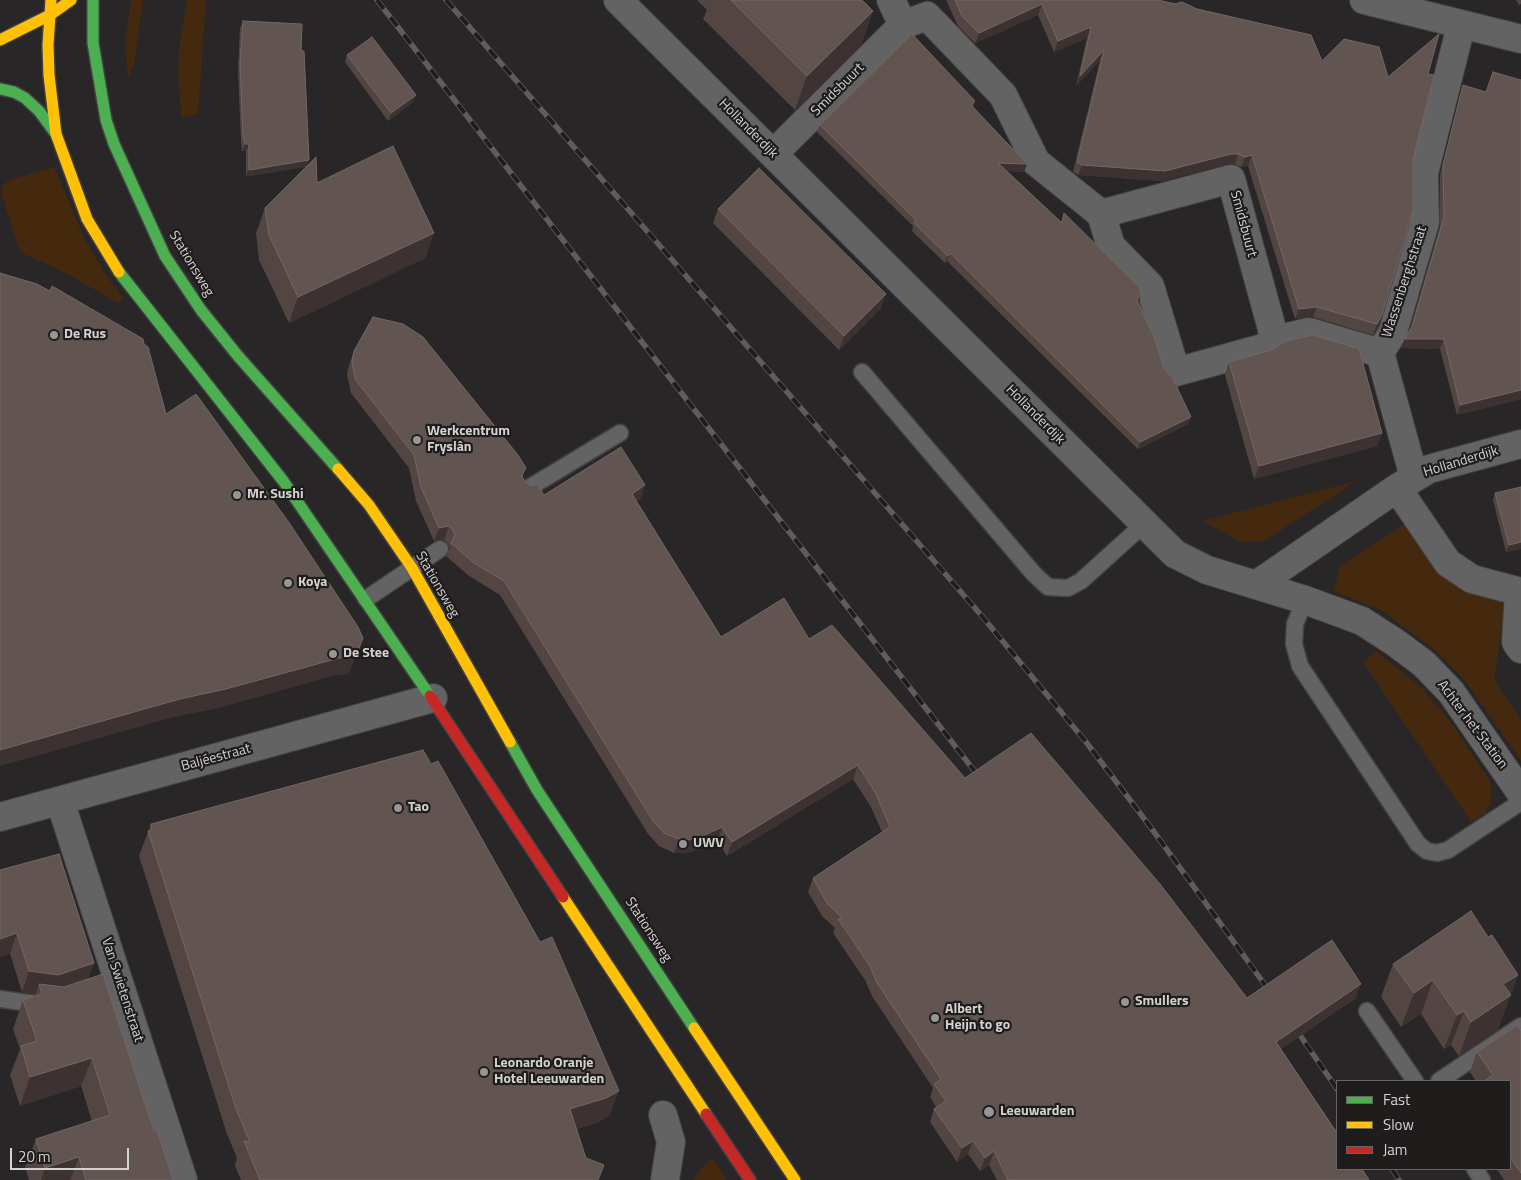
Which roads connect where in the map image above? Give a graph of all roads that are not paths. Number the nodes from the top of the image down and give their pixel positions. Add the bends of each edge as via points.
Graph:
1 (51, 0) edge
2 (71, 0) edge
3 (93, 0) edge
4 (618, 0) edge
5 (891, 0) edge
6 (1364, 0) edge
7 (50, 15) junction
8 (903, 25) junction
9 (1462, 26) junction
10 (1521, 39) edge
11 (0, 40) edge
12 (0, 89) edge
13 (56, 134) junction
14 (773, 154) junction
15 (1101, 214) junction
16 (1275, 340) junction
17 (1380, 353) junction
18 (862, 372) dead end
19 (620, 433) dead end
20 (1521, 444) edge
21 (1406, 482) junction
22 (526, 489) edge
23 (1144, 524) junction
24 (440, 549) dead end
25 (412, 568) junction
26 (1256, 585) junction
27 (1520, 592) edge
28 (366, 599) junction
29 (1305, 600) junction
30 (1521, 649) edge
31 (433, 698) junction
32 (1521, 793) edge
33 (60, 800) junction
34 (1521, 802) edge
35 (0, 817) edge
36 (0, 999) edge
37 (59, 1003) edge
38 (1367, 1011) dead end
39 (1521, 1026) edge
40 (1414, 1080) edge
41 (1440, 1080) edge
42 (664, 1115) dead end
43 (183, 1180) edge
44 (665, 1180) edge
45 (750, 1180) edge
46 (795, 1180) edge

1 - 7 main road
2 - 7 main road
3 - 25 main road, Stationsweg via 93,43 106,120 165,256 201,310 238,356 369,505
4 - 14 street, Hollanderdijk
5 - 8 street
6 - 9 street
7 - 11 main road
7 - 13 main road via 49,75
8 - 14 street, Smidsbuurt
8 - 15 street, Smidsbuurt via 927,16 1003,95 1036,162
9 - 10 street
9 - 17 street, Wassenberghstraat via 1424,173 1425,222 1392,332
12 - 13 main road via 25,98
13 - 28 main road via 87,219 122,276 284,482
14 - 23 street, Hollanderdijk
15 - 16 street via 1111,246 1150,286 1176,372 1263,348
15 - 16 street, Smidsbuurt via 1231,179
16 - 17 street via 1309,332
17 - 21 street, Wassenberghstraat
18 - 23 lane via 1048,587 1068,588 1081,581
19 - 22 lane
20 - 21 street, Hollanderdijk via 1429,469
21 - 26 street, Hollanderdijk
21 - 27 street, Wassenberghstraat via 1448,563 1472,579
23 - 26 street, Hollanderdijk via 1175,554 1206,570
24 - 25 lane
25 - 28 lane
25 - 46 main road, Stationsweg via 537,790
26 - 29 street, Achter het Station
27 - 30 street via 1516,642
28 - 31 main road
29 - 32 street, Achter het Station via 1362,621 1424,664 1451,692
29 - 34 lane via 1295,624 1294,644 1300,666 1418,844 1437,853 1448,850
31 - 33 street, Baljéestraat
31 - 45 main road
33 - 35 street, Baljéestraat
33 - 43 street, Van Swietenstraat via 112,986
36 - 37 lane via 51,1006
38 - 40 lane
39 - 41 lane
42 - 44 street via 671,1142

